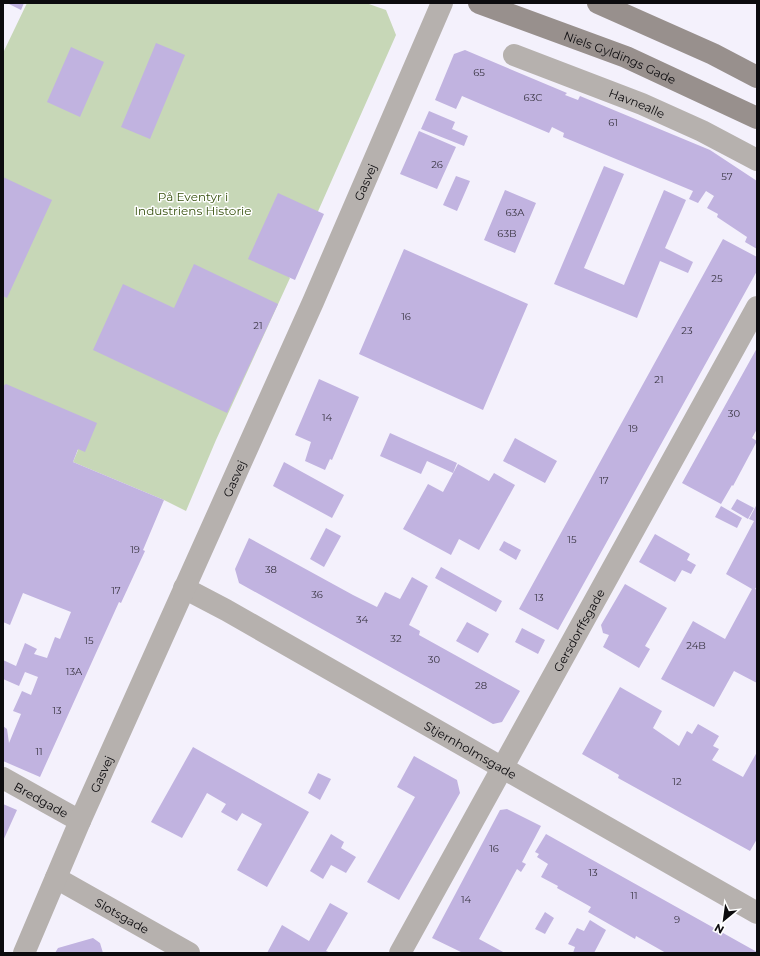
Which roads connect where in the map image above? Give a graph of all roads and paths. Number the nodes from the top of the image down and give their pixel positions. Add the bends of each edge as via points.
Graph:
1 (442, 3) edge
2 (479, 3) edge
3 (598, 3) edge
4 (514, 55) dead end
5 (757, 77) edge
6 (757, 118) edge
7 (757, 160) edge
8 (757, 307) edge
9 (184, 588) junction
10 (502, 768) junction
11 (3, 778) edge
12 (80, 821) junction
13 (56, 878) junction
14 (757, 914) edge
15 (24, 953) edge
16 (189, 953) edge
17 (400, 953) edge

1 - 9 street, Gasvej
2 - 6 street, Niels Gyldings Gade via 626,57
3 - 5 street via 713,54
4 - 7 street, Havnealle via 642,104
8 - 10 street, Gersdorffsgade
9 - 10 street, Stjernholmsgade
9 - 12 street, Gasvej
10 - 14 street, Stjernholmsgade
10 - 17 street, Gersdorffsgade
11 - 12 street, Bredgade
12 - 13 street, Gasvej
13 - 15 street, Gasvej
13 - 16 street, Slotsgade

